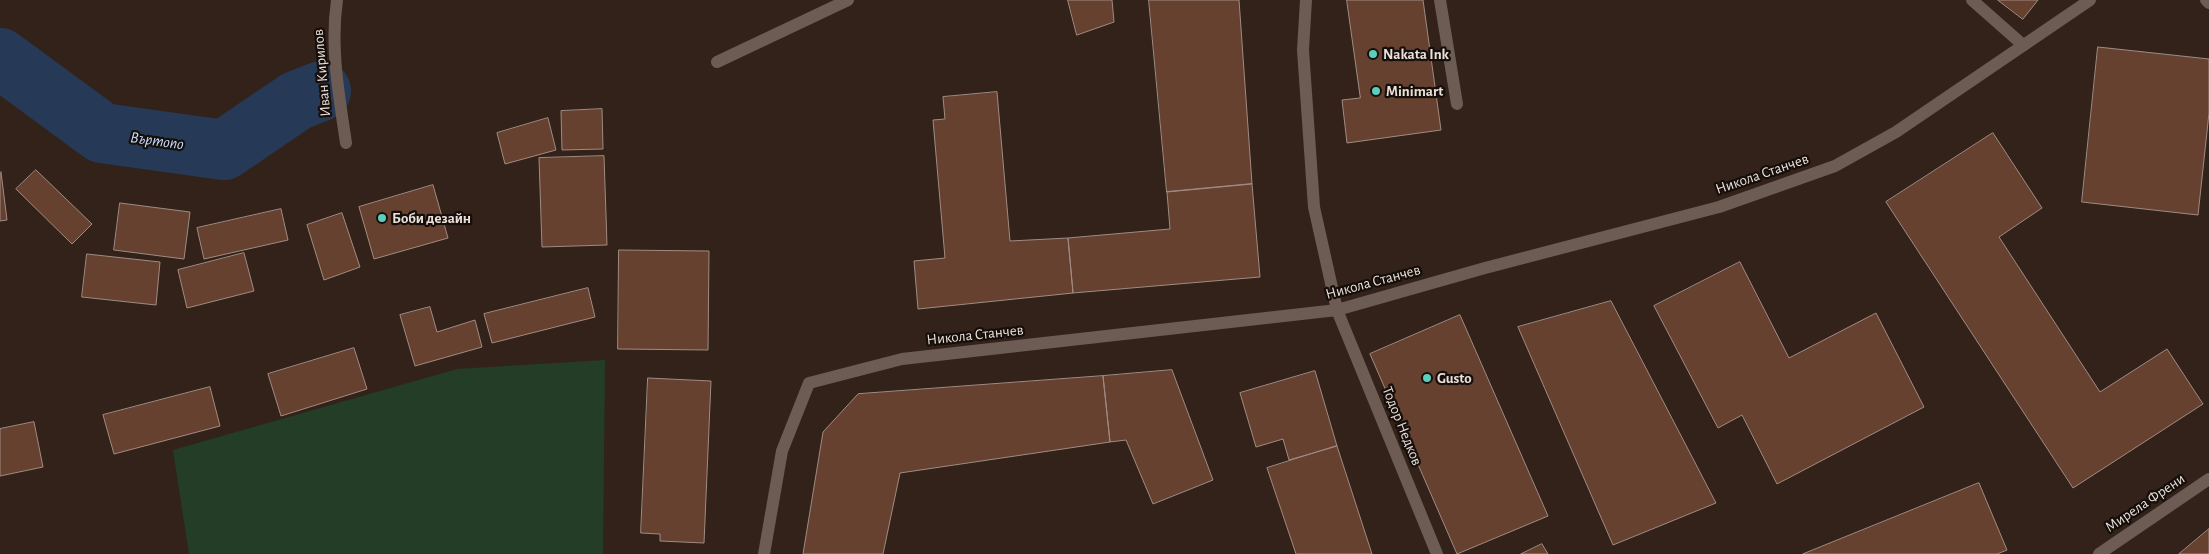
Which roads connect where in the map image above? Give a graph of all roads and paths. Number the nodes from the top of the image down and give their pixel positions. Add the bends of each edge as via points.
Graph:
1 (337, 0) edge
2 (848, 0) edge
3 (1306, 0) edge
4 (1440, 0) edge
5 (1972, 0) edge
6 (2090, 0) edge
7 (2206, 0) edge
8 (2209, 3) edge
9 (2023, 45) junction
10 (717, 62) dead end
11 (1457, 104) dead end
12 (346, 143) dead end
13 (1337, 310) junction
14 (2209, 480) edge
15 (764, 554) edge
16 (1437, 554) edge
17 (2099, 554) edge

1 - 12 street, Иван Кирилов via 333,28 335,64
2 - 10 street
3 - 13 street, Тодор Недков via 1303,50 1314,207
4 - 11 street
5 - 9 street
6 - 9 street, Никола Станчев
7 - 8 street
9 - 13 street, Никола Станчев via 1896,132 1835,166 1720,207
13 - 15 street, Никола Станчев via 902,359 809,383 782,451
13 - 16 street, Тодор Недков
14 - 17 street, Мирела Френи

